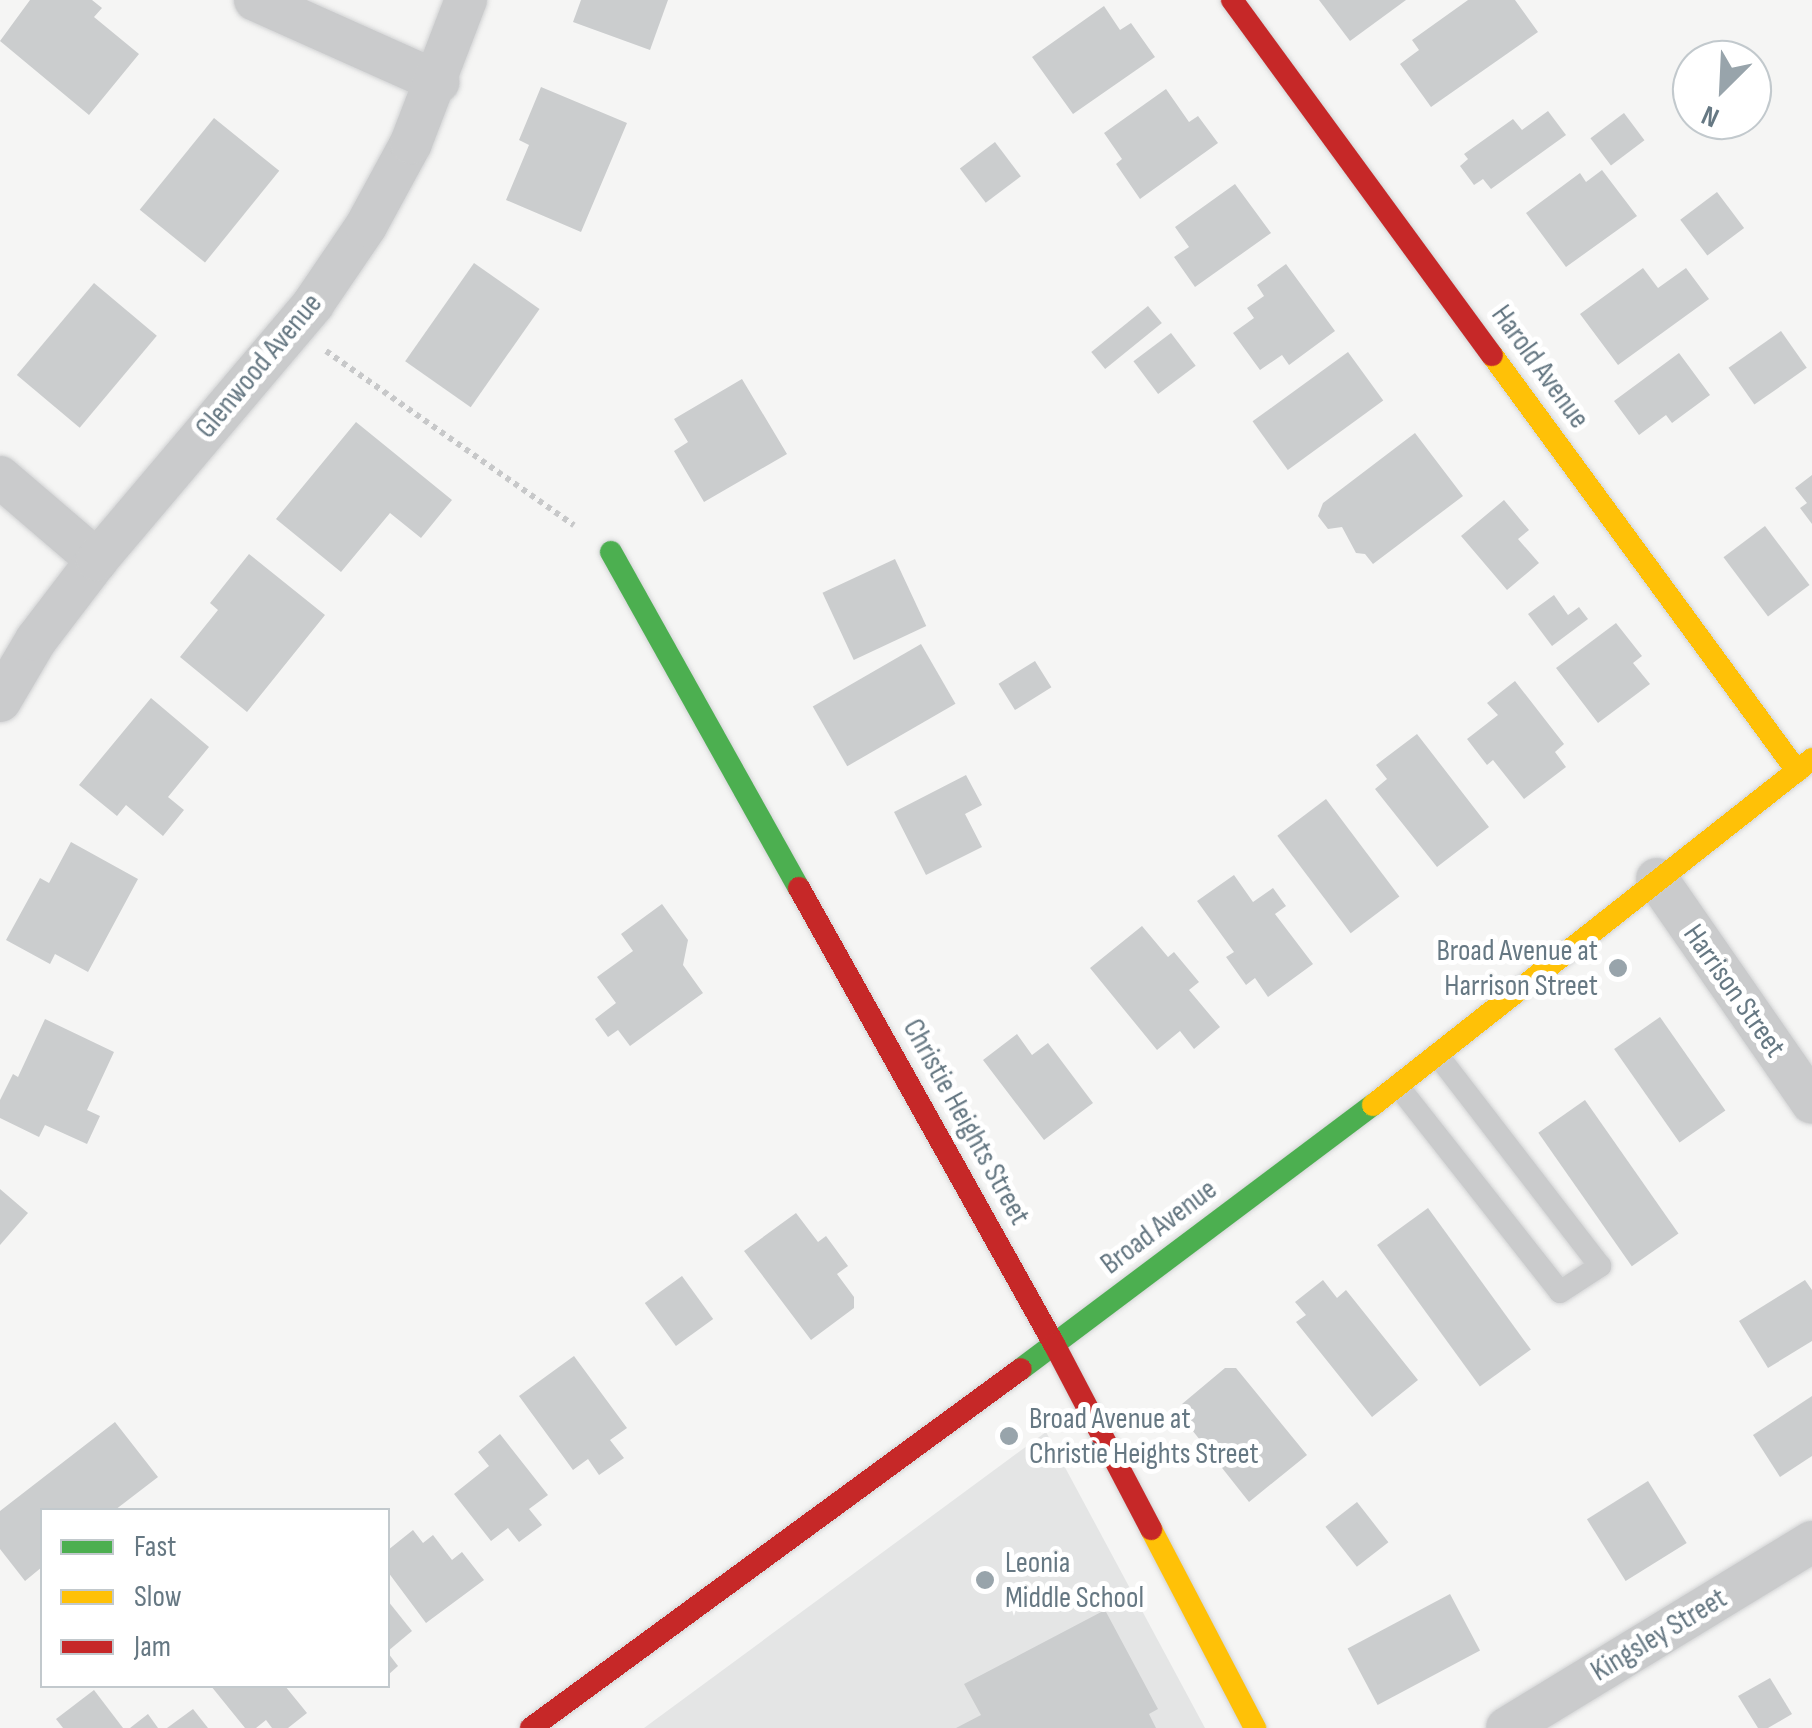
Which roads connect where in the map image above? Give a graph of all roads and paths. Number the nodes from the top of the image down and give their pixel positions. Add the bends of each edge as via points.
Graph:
1 (255, 0) edge
2 (466, 0) edge
3 (1232, 0) edge
4 (438, 82) junction
5 (293, 328) junction
6 (0, 477) edge
7 (611, 552) joint
8 (97, 560) junction
9 (0, 701) edge
10 (1805, 765) edge
11 (1656, 880) junction
12 (1437, 1054) junction
13 (1398, 1086) junction
14 (1812, 1103) edge
15 (1054, 1344) junction
16 (1812, 1542) edge
17 (531, 1728) edge
18 (1256, 1728) edge
19 (1507, 1728) edge

1 - 4 street
2 - 4 street, Glenwood Avenue
3 - 10 street, Harold Avenue
4 - 5 street, Glenwood Avenue via 366,226
5 - 7 path
5 - 8 street, Glenwood Avenue
6 - 8 street
7 - 15 street, Christie Heights Street
8 - 9 street, Glenwood Avenue
10 - 11 street, Broad Avenue
11 - 12 street, Broad Avenue
11 - 14 street, Harrison Street
12 - 13 street, Broad Avenue
12 - 13 lane via 1600,1266 1560,1292
13 - 15 street, Broad Avenue
15 - 17 street, Broad Avenue
15 - 18 street, Christie Heights Street
16 - 19 street, Kingsley Street

